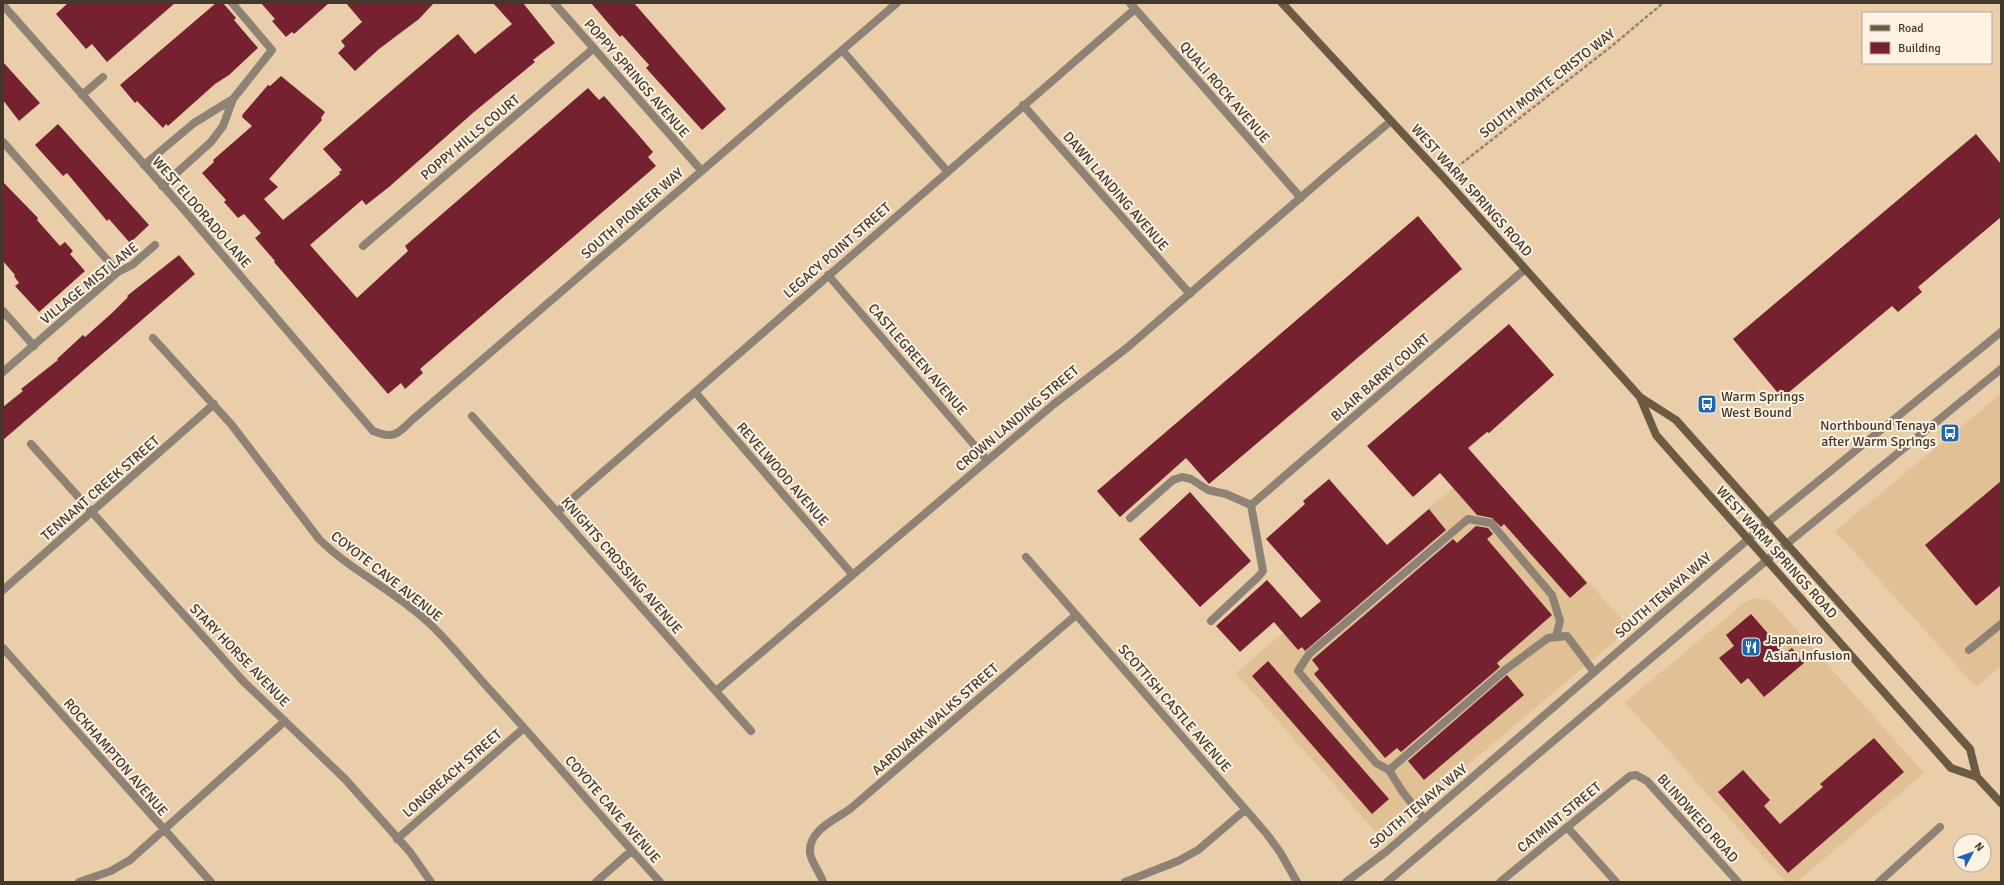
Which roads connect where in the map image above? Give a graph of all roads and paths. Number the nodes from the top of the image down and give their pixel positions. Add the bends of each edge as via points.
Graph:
1 (232, 3) edge
2 (554, 3) edge
3 (898, 3) edge
4 (1282, 3) edge
5 (1662, 3) edge
6 (8, 6) edge
7 (1132, 6) edge
8 (594, 48) junction
9 (842, 50) junction
10 (103, 77) dead end
11 (82, 95) junction
12 (233, 99) junction
13 (1023, 105) junction
14 (1390, 121) junction
15 (3, 142) edge
16 (144, 165) junction
17 (701, 170) junction
18 (947, 171) junction
19 (1443, 177) junction
20 (162, 186) junction
21 (1301, 198) junction
22 (155, 245) dead end
23 (363, 246) dead end
24 (1525, 269) junction
25 (118, 272) junction
26 (828, 275) junction
27 (1190, 294) junction
28 (3, 311) edge
29 (2001, 332) edge
30 (153, 338) dead end
31 (34, 346) junction
32 (2001, 369) edge
33 (3, 372) edge
34 (695, 392) junction
35 (1640, 397) junction
36 (214, 404) junction
37 (472, 416) dead end
38 (381, 434) joint
39 (31, 444) dead end
40 (987, 460) junction
41 (1251, 505) junction
42 (92, 512) junction
43 (557, 512) junction
44 (1130, 518) dead end
45 (1768, 522) junction
46 (1748, 539) junction
47 (1787, 544) junction
48 (1026, 557) dead end
49 (1767, 560) junction
50 (852, 574) junction
51 (3, 590) edge
52 (1076, 615) junction
53 (1211, 621) dead end
54 (2001, 624) edge
55 (1556, 637) junction
56 (3, 648) edge
57 (1969, 650) dead end
58 (1594, 672) junction
59 (716, 691) junction
60 (285, 722) junction
61 (524, 728) junction
62 (751, 731) dead end
63 (1389, 770) junction
64 (1636, 775) joint
65 (1977, 777) junction
66 (2001, 803) edge
67 (1245, 810) junction
68 (1424, 819) junction
69 (1567, 827) junction
70 (1940, 827) dead end
71 (163, 829) junction
72 (397, 839) junction
73 (631, 851) junction
74 (79, 882) edge
75 (211, 882) edge
76 (431, 882) edge
77 (596, 882) edge
78 (660, 882) edge
79 (823, 882) edge
80 (1125, 882) edge
81 (1297, 882) edge
82 (1346, 882) edge
83 (1387, 882) edge
84 (1500, 882) edge
85 (1616, 882) edge
86 (1738, 882) edge
87 (1879, 882) edge

1 - 12 street via 272,50
2 - 8 street, POPPY SPRINGS AVENUE
3 - 9 street, SOUTH PIONEER WAY
4 - 14 main road, WEST WARM SPRINGS ROAD
5 - 19 path, SOUTH MONTE CRISTO WAY via 1614,45
6 - 11 street, WEST ELDORADO LANE
7 - 13 street, LEGACY POINT STREET
7 - 21 street, QUALI ROCK AVENUE
8 - 17 street, POPPY SPRINGS AVENUE
8 - 23 street, POPPY HILLS COURT
9 - 17 street, SOUTH PIONEER WAY
9 - 18 street
10 - 11 street
11 - 16 street, WEST ELDORADO LANE
12 - 16 street via 194,123
12 - 20 street via 223,126 211,142
13 - 18 street, LEGACY POINT STREET
13 - 27 street, DAWN LANDING AVENUE
14 - 19 main road, WEST WARM SPRINGS ROAD
14 - 21 street, CROWN LANDING STREET
15 - 25 street
16 - 20 street, WEST ELDORADO LANE
17 - 38 street, SOUTH PIONEER WAY via 400,432 392,436
18 - 26 street, LEGACY POINT STREET
19 - 24 main road, WEST WARM SPRINGS ROAD
20 - 38 street, WEST ELDORADO LANE via 372,431
21 - 27 street, CROWN LANDING STREET
22 - 25 street, VILLAGE MIST LANE via 132,265
24 - 35 main road, WEST WARM SPRINGS ROAD
24 - 41 street, BLAIR BARRY COURT
25 - 31 street, VILLAGE MIST LANE
26 - 34 street, LEGACY POINT STREET
26 - 40 street, CASTLEGREEN AVENUE
27 - 40 street, CROWN LANDING STREET
28 - 31 street
29 - 45 street, SOUTH TENAYA WAY
30 - 36 street, COYOTE CAVE AVENUE
31 - 33 street, VILLAGE MIST LANE
32 - 47 street
34 - 43 street, LEGACY POINT STREET
34 - 50 street, REVELWOOD AVENUE
35 - 45 main road, WEST WARM SPRINGS ROAD via 1676,420
35 - 46 main road, WEST WARM SPRINGS ROAD via 1656,435
36 - 42 street, TENNANT CREEK STREET
36 - 61 street, COYOTE CAVE AVENUE via 319,539 335,555 429,623
37 - 43 street, KNIGHTS CROSSING AVENUE
39 - 42 street, STARY HORSE AVENUE
40 - 50 street, CROWN LANDING STREET
41 - 44 street via 1226,494 1208,490 1182,477 1173,480
41 - 53 street via 1263,571
42 - 51 street, TENNANT CREEK STREET
42 - 60 street, STARY HORSE AVENUE via 243,681
43 - 59 street, KNIGHTS CROSSING AVENUE
45 - 46 street, SOUTH TENAYA WAY
45 - 47 main road, WEST WARM SPRINGS ROAD
46 - 49 main road, WEST WARM SPRINGS ROAD
46 - 58 street, SOUTH TENAYA WAY
47 - 49 street
47 - 65 main road, WEST WARM SPRINGS ROAD via 1970,750
48 - 52 street, SCOTTISH CASTLE AVENUE
49 - 65 main road, WEST WARM SPRINGS ROAD via 1951,768
49 - 83 street
50 - 59 street, CROWN LANDING STREET
52 - 67 street, SCOTTISH CASTLE AVENUE
52 - 79 street, AARDVARK WALKS STREET via 850,809 817,832 811,842 810,853
54 - 57 street
55 - 58 street via 1567,636
55 - 63 street via 1548,638 1505,670
55 - 63 street via 1560,620 1552,595 1491,523 1468,519 1309,654 1298,671 1376,763
56 - 71 street, ROCKHAMPTON AVENUE
58 - 68 street, SOUTH TENAYA WAY
59 - 62 street, KNIGHTS CROSSING AVENUE
60 - 71 street
60 - 72 street, STARY HORSE AVENUE via 345,779
61 - 72 street, LONGREACH STREET
61 - 73 street, COYOTE CAVE AVENUE
63 - 68 street
64 - 69 street, CATMINT STREET via 1630,776
64 - 86 street, BLINDWEED ROAD via 1647,781
65 - 66 main road, WEST WARM SPRINGS ROAD
67 - 80 street via 1198,850 1178,861
67 - 81 street, SCOTTISH CASTLE AVENUE via 1280,852
68 - 82 street, SOUTH TENAYA WAY
69 - 84 street, CATMINT STREET
69 - 85 street
70 - 87 street
71 - 74 street via 130,860 110,871
71 - 75 street, ROCKHAMPTON AVENUE
72 - 76 street, STARY HORSE AVENUE via 422,867
73 - 77 street
73 - 78 street, COYOTE CAVE AVENUE

